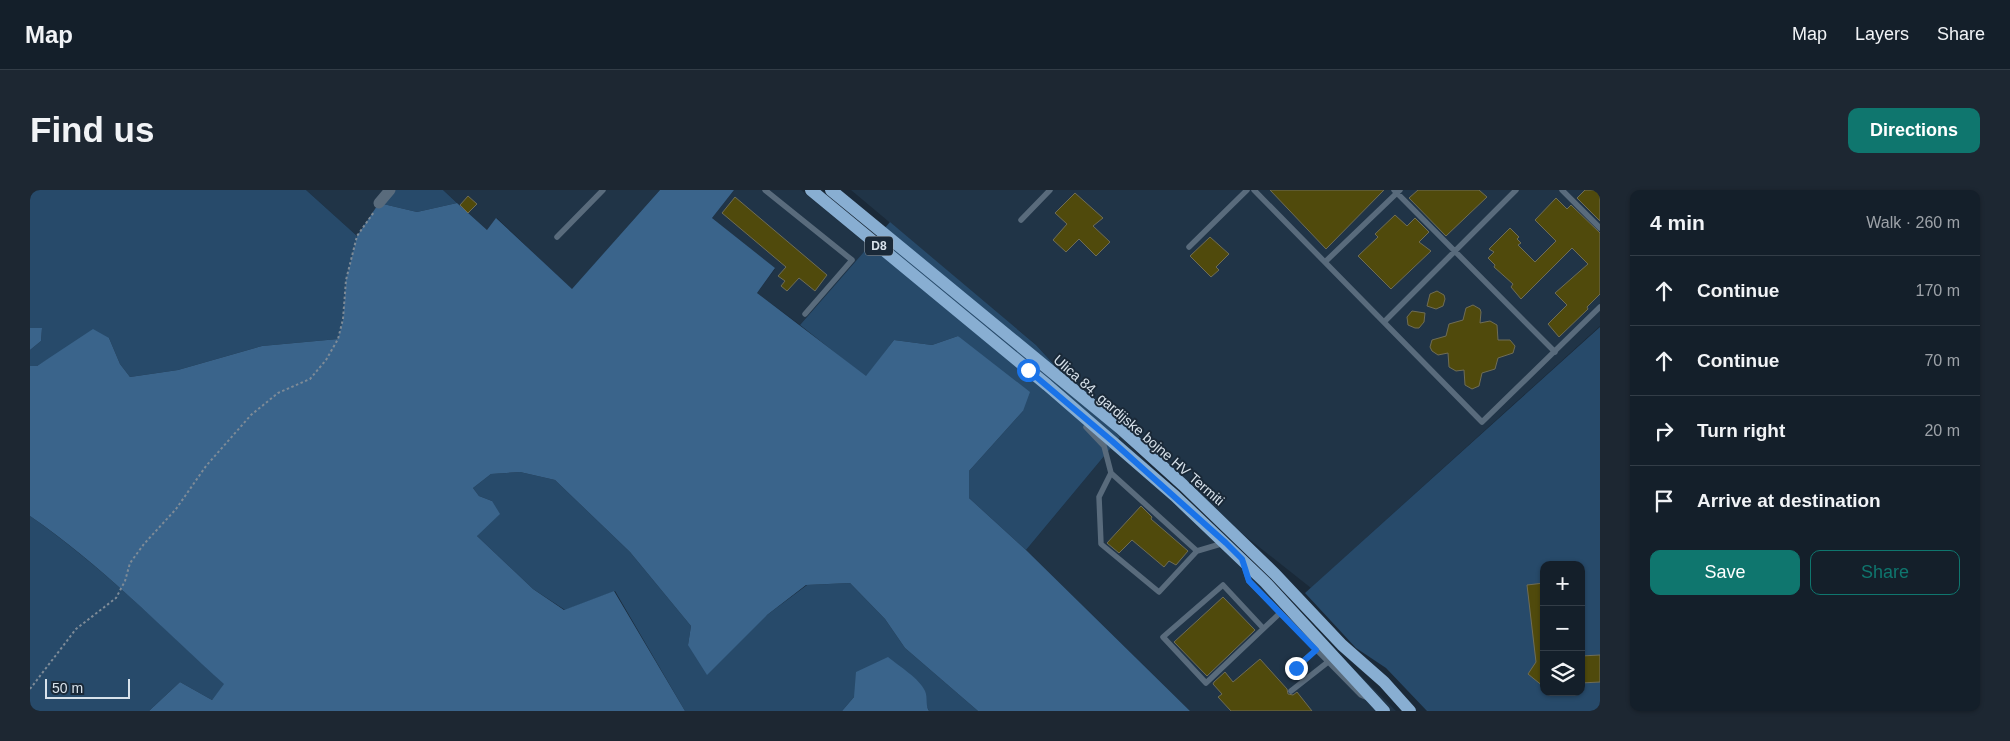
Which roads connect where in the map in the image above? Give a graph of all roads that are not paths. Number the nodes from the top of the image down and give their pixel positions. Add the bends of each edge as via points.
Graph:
1 (390, 190) edge
2 (603, 190) edge
3 (764, 190) edge
4 (810, 190) edge
5 (831, 190) edge
6 (1050, 190) edge
7 (1247, 190) edge
8 (1254, 190) edge
9 (1516, 190) edge
10 (1562, 190) edge
11 (1397, 191) edge
12 (379, 203) road end
13 (1021, 220) dead end
14 (1600, 228) edge
15 (557, 237) dead end
16 (1188, 247) dead end
17 (1454, 250) junction
18 (1325, 262) junction
19 (1600, 308) edge
20 (805, 314) dead end
21 (1384, 322) junction
22 (1555, 352) junction
23 (1028, 370) junction
24 (1111, 473) junction
25 (1226, 543) junction
26 (1197, 551) junction
27 (1242, 559) junction
28 (1280, 613) junction
29 (1263, 628) junction
30 (1316, 650) junction
31 (1328, 662) junction
32 (1296, 668) dead end
33 (1291, 692) dead end
34 (1374, 700) junction
35 (1384, 711) edge
36 (1410, 711) edge

1 - 12 street
2 - 15 lane
3 - 20 lane via 852,260
4 - 23 main road, Ulica 84. gardijske bojne HV Termiti / D8
5 - 36 main road, Ulica 84. gardijske bojne HV Termiti / D8 via 1120,428 1183,484
6 - 13 lane
7 - 16 lane
8 - 18 lane
9 - 17 lane
10 - 14 lane
11 - 17 lane
11 - 18 lane
17 - 21 lane
17 - 22 lane
18 - 21 lane
19 - 22 lane
21 - 22 lane via 1482,422
23 - 24 lane via 1044,389 1100,439
23 - 25 main road, Ulica 84. gardijske bojne HV Termiti / D8
24 - 26 lane
24 - 26 lane via 1099,497 1101,544 1159,592
25 - 26 lane
25 - 27 main road, Ulica 84. gardijske bojne HV Termiti / D8
27 - 28 lane via 1249,581
27 - 34 main road, Ulica 84. gardijske bojne HV Termiti / D8
28 - 29 lane
28 - 30 lane
29 - 29 lane via 1206,682 1163,637 1223,585
30 - 31 lane
30 - 32 lane
31 - 33 lane
31 - 34 lane via 1361,695
34 - 35 main road, Ulica 84. gardijske bojne HV Termiti / D8

